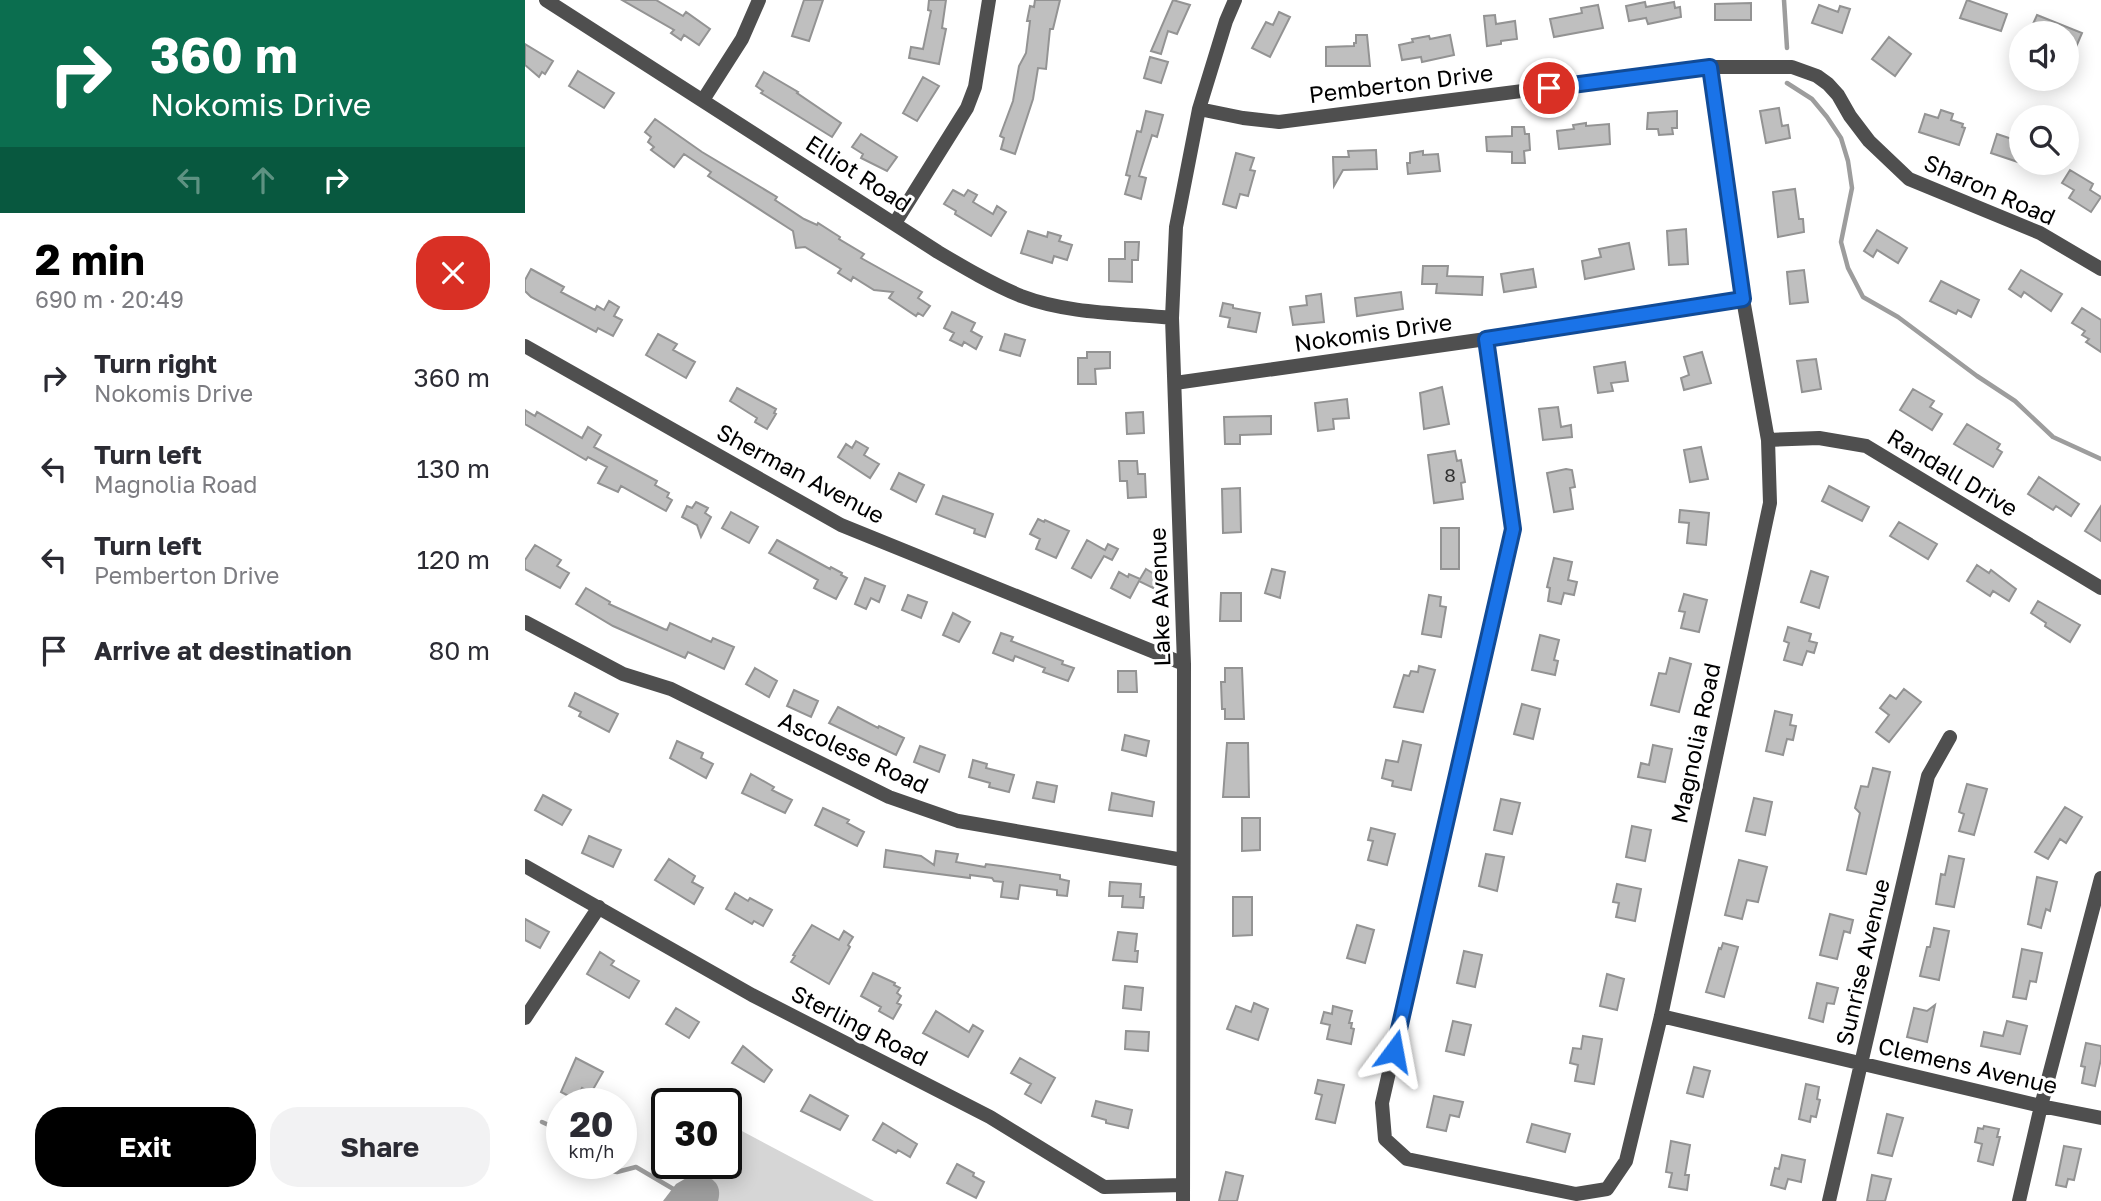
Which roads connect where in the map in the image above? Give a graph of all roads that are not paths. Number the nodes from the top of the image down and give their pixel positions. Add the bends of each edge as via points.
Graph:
1 (546, 0) edge
2 (759, 0) edge
3 (989, 0) edge
4 (1235, 0) edge
5 (1710, 67) junction
6 (1817, 76) joint
7 (703, 100) junction
8 (1199, 109) junction
9 (895, 223) junction
10 (2101, 269) edge
11 (1743, 299) junction
12 (1172, 318) junction
13 (1486, 339) junction
14 (525, 346) edge
15 (1175, 383) junction
16 (1768, 440) junction
17 (2101, 588) edge
18 (525, 622) edge
19 (1184, 664) junction
20 (1950, 737) dead end
21 (1183, 860) junction
22 (525, 866) edge
23 (2101, 878) edge
24 (599, 907) junction
25 (1661, 1016) junction
26 (525, 1018) edge
27 (1862, 1063) junction
28 (2041, 1106) junction
29 (2101, 1118) edge
30 (1183, 1185) junction
31 (1183, 1201) edge
32 (1829, 1201) edge
33 (2019, 1201) edge

1 - 7 street, Elliot Road
2 - 7 street via 743,38
3 - 9 street via 975,87 967,107
4 - 8 street, Lake Avenue
5 - 6 street, Pemberton Drive via 1775,65
5 - 8 street, Pemberton Drive via 1279,122
5 - 11 street, Magnolia Road
6 - 10 street, Sharon Road via 1838,95 1869,141 1909,179 2041,233
7 - 9 street, Elliot Road
8 - 12 street, Lake Avenue via 1176,227
9 - 12 street, Elliot Road via 977,275 1022,296 1063,307
11 - 13 street, Nokomis Drive
11 - 16 street, Magnolia Road
12 - 15 street, Lake Avenue
13 - 15 street, Nokomis Drive
13 - 25 street, Magnolia Road via 1513,529 1382,1103 1385,1139 1407,1159 1576,1194 1607,1189 1626,1161
14 - 19 street, Sherman Avenue via 841,525
15 - 19 street, Lake Avenue
16 - 17 street, Randall Drive via 1819,438 1866,446
16 - 25 street, Magnolia Road via 1770,503
18 - 21 street, Ascolese Road via 623,674 671,689 889,797 932,813
19 - 21 street, Lake Avenue
20 - 27 street, Sunrise Avenue via 1928,776
21 - 30 street, Lake Avenue
22 - 24 street, Sterling Road
23 - 28 street
24 - 26 street
24 - 30 street, Sterling Road via 752,995 990,1117 1104,1187
25 - 27 street, Clemens Avenue
27 - 28 street, Clemens Avenue
27 - 32 street, Sunrise Avenue
28 - 29 street, Clemens Avenue
28 - 33 street
30 - 31 street, Lake Avenue

